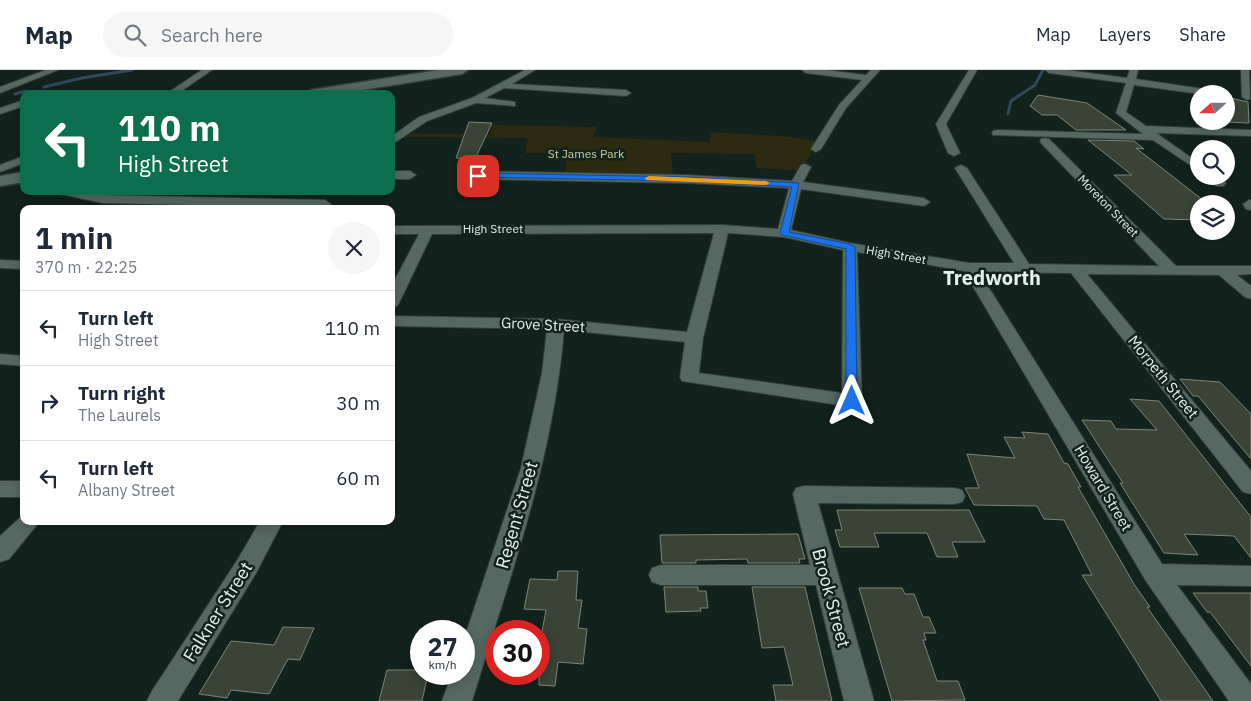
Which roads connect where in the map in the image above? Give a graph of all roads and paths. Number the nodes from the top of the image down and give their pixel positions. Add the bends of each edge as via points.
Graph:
1 (54, 70) edge
2 (208, 70) edge
3 (462, 70) edge
4 (531, 70) edge
5 (806, 70) edge
6 (876, 70) edge
7 (973, 70) edge
8 (1049, 70) edge
9 (1134, 70) edge
10 (1245, 70) edge
11 (868, 78) junction
12 (1131, 81) junction
13 (505, 86) junction
14 (0, 90) edge
15 (176, 90) edge
16 (336, 90) edge
17 (1190, 90) edge
18 (626, 93) dead end
19 (0, 96) edge
20 (1235, 96) edge
21 (20, 97) edge
22 (1249, 98) edge
23 (475, 100) junction
24 (20, 104) edge
25 (512, 104) dead end
26 (0, 111) edge
27 (1143, 129) junction
28 (997, 133) dead end
29 (1250, 133) edge
30 (1154, 137) junction
31 (395, 140) edge
32 (1045, 141) dead end
33 (816, 149) dead end
34 (954, 153) dead end
35 (20, 161) edge
36 (1190, 162) edge
37 (805, 167) dead end
38 (960, 168) dead end
39 (0, 169) edge
40 (395, 175) edge
41 (410, 175) dead end
42 (464, 175) dead end
43 (20, 178) edge
44 (0, 181) edge
45 (796, 185) junction
46 (84, 195) edge
47 (924, 202) dead end
48 (326, 203) edge
49 (722, 229) junction
50 (395, 230) edge
51 (428, 230) junction
52 (784, 233) junction
53 (850, 247) junction
54 (0, 264) edge
55 (20, 266) edge
56 (969, 267) junction
57 (1024, 268) junction
58 (1074, 268) junction
59 (1221, 269) junction
60 (1251, 270) edge
61 (1172, 271) junction
62 (1251, 294) edge
63 (395, 295) edge
64 (395, 321) edge
65 (556, 324) junction
66 (694, 338) junction
67 (0, 359) edge
68 (20, 361) edge
69 (1251, 486) edge
70 (0, 489) edge
71 (20, 489) edge
72 (954, 496) dead end
73 (25, 525) edge
74 (270, 525) edge
75 (0, 552) edge
76 (661, 574) dead end
77 (1155, 574) junction
78 (825, 575) junction
79 (1251, 576) edge
80 (162, 701) edge
81 (457, 701) edge
82 (859, 701) edge
83 (1246, 701) edge

1 - 14 street
2 - 15 street
3 - 16 main road
4 - 13 street
5 - 11 street
6 - 11 street
7 - 34 street via 941,124
8 - 12 street
9 - 12 street
10 - 22 street
11 - 33 street via 842,107
12 - 17 street
12 - 27 street via 1121,113
13 - 18 street
13 - 23 street
19 - 21 street
20 - 22 street
23 - 25 street
23 - 31 street via 424,119
24 - 26 street
27 - 29 street
27 - 30 street
28 - 30 street
30 - 36 street
32 - 61 street, Moreton Street
35 - 39 street
37 - 45 street
38 - 57 street
40 - 41 street
42 - 45 street via 687,179
43 - 44 main road
45 - 47 street
45 - 52 street
46 - 48 street via 102,199
49 - 51 street, High Street
49 - 52 street, High Street
49 - 66 street
50 - 51 street, High Street
51 - 63 street
52 - 53 street, High Street
53 - 56 street, High Street
53 - 66 street via 852,401 689,377
54 - 55 street
56 - 57 street, High Street
56 - 77 street, Howard Street
57 - 58 street, High Street
58 - 61 street, High Street
58 - 69 street, Morpeth Street
59 - 60 street, High Street
59 - 61 street, High Street
59 - 62 street
64 - 65 street, Grove Street
65 - 66 street, Grove Street
65 - 81 street, Regent Street via 554,357 527,488
67 - 68 street
70 - 71 street
72 - 78 street, Brook Street via 804,494
73 - 75 street
74 - 80 street, Falkner Street
76 - 78 street
77 - 79 street
77 - 83 street, Howard Street
78 - 82 street, Brook Street

